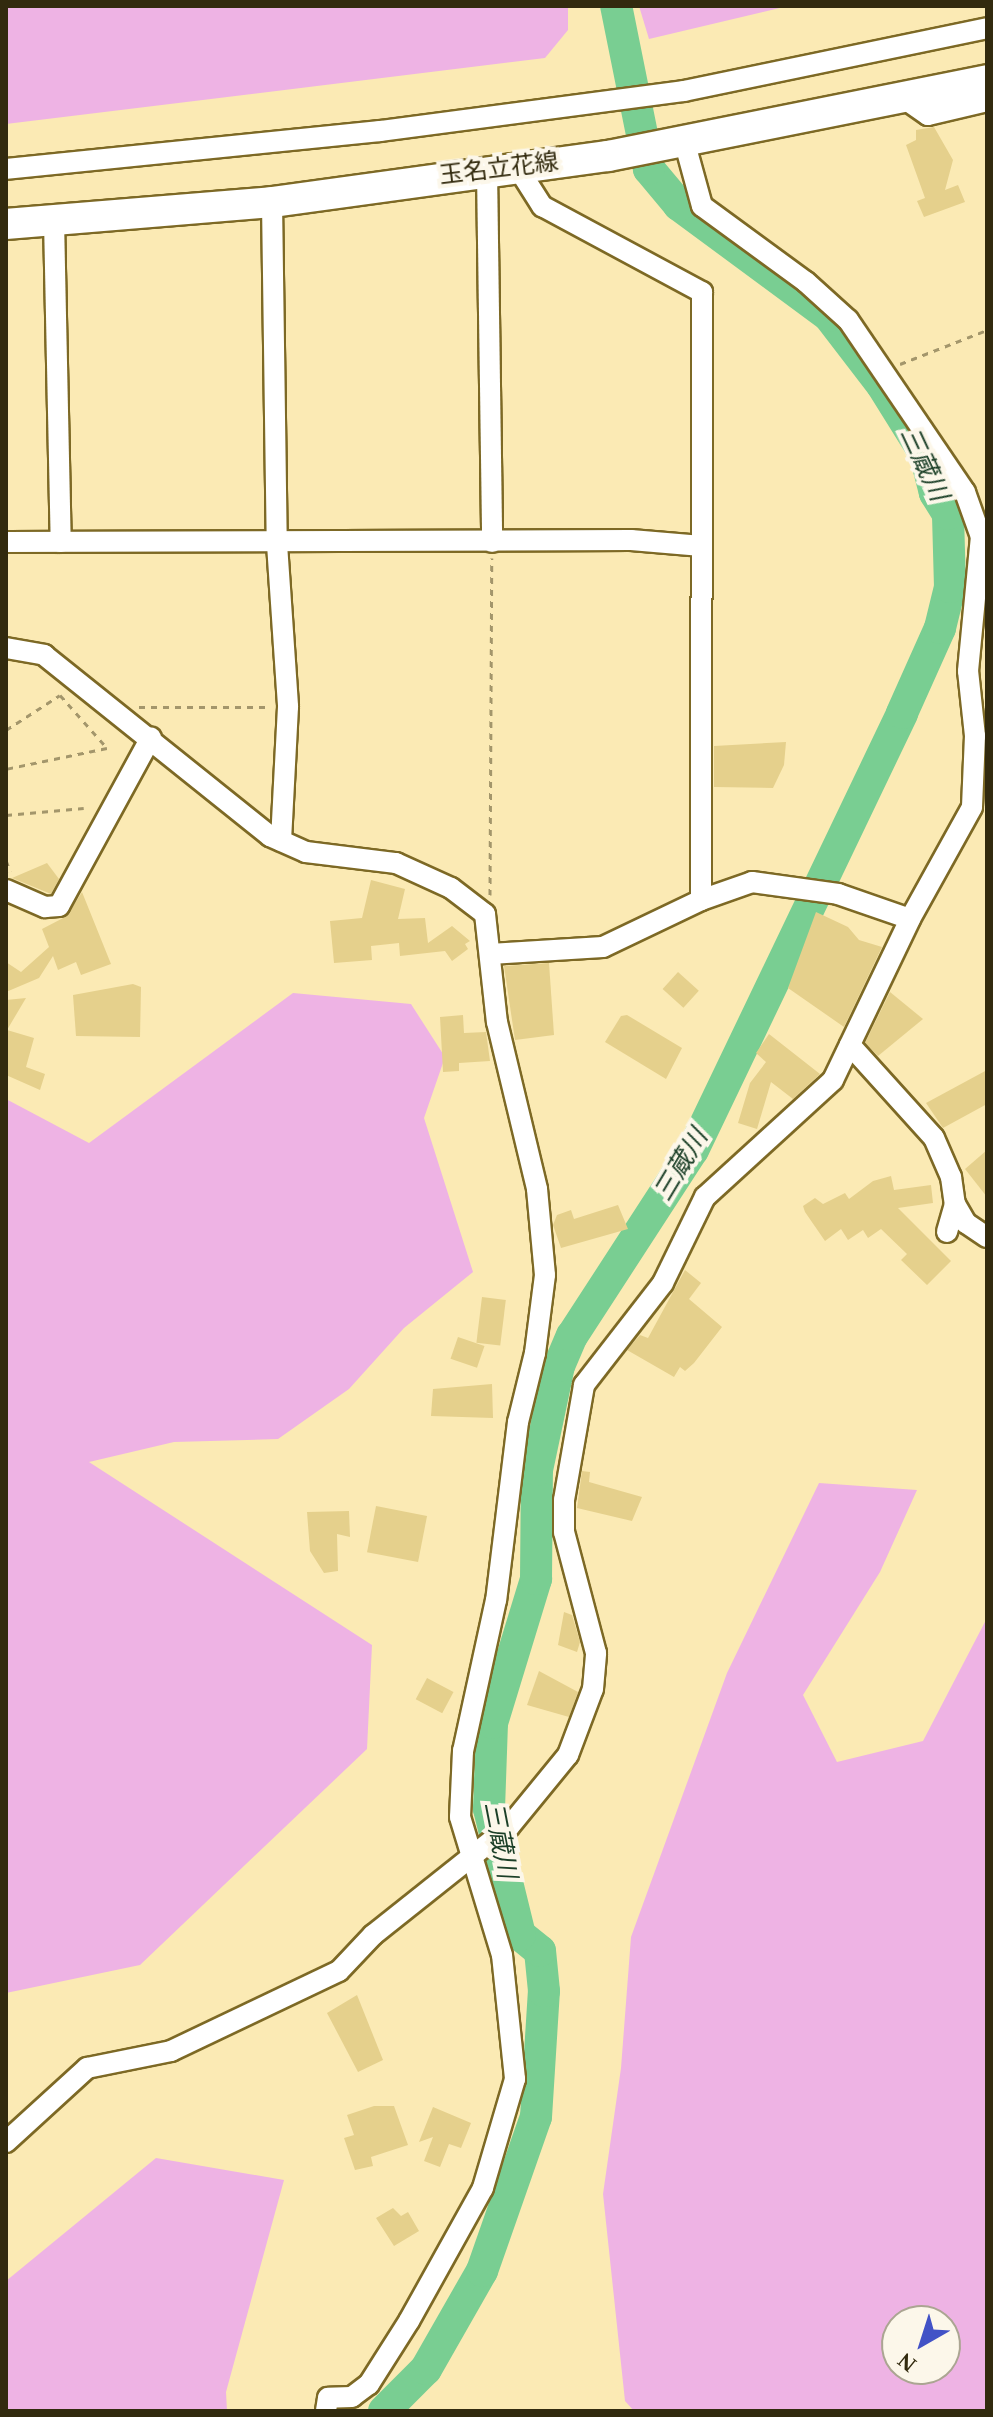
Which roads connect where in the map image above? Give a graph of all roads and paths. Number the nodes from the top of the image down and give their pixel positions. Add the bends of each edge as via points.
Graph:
1 (987, 28) edge
2 (987, 80) edge
3 (905, 99) junction
4 (987, 101) edge
5 (685, 144) junction
6 (501, 168) junction
7 (6, 169) edge
8 (272, 202) junction
9 (54, 220) junction
10 (6, 224) edge
11 (987, 330) edge
12 (885, 369) junction
13 (6, 542) edge
14 (61, 542) junction
15 (492, 542) junction
16 (277, 544) junction
17 (702, 546) junction
18 (983, 556) edge
19 (6, 648) edge
20 (113, 707) junction
21 (288, 707) junction
22 (6, 730) edge
23 (151, 737) junction
24 (6, 769) edge
25 (84, 808) dead end
26 (980, 809) edge
27 (6, 815) edge
28 (281, 841) junction
29 (6, 860) edge
30 (8, 880) edge
31 (701, 900) junction
32 (490, 906) dead end
33 (910, 919) junction
34 (490, 954) junction
35 (850, 1045) junction
36 (955, 1204) junction
37 (947, 1232) dead end
38 (987, 1237) edge
39 (470, 1859) junction
40 (6, 2142) edge
41 (326, 2411) edge

1 - 7 street via 655,95 380,131
2 - 3 main road, 玉名立花線
3 - 4 street via 928,115
3 - 5 main road, 玉名立花線
5 - 6 main road, 玉名立花線
5 - 12 street via 702,206 806,282 848,320
6 - 8 main road, 玉名立花線
6 - 15 street
6 - 17 street via 542,206 702,292
8 - 9 main road, 玉名立花線
8 - 16 street
9 - 10 main road, 玉名立花線
9 - 14 street
11 - 12 path
12 - 18 street via 965,492
13 - 14 street
14 - 16 street
15 - 16 street
15 - 17 street via 631,540
15 - 32 path
16 - 21 street
17 - 31 street
18 - 26 street via 968,671
19 - 20 street via 44,655
20 - 21 path
20 - 23 street
21 - 28 street
22 - 24 path via 60,695 107,748
23 - 28 street
23 - 30 street via 59,906 45,907
25 - 27 path
26 - 33 street
28 - 34 street via 306,852 396,863 451,888 485,914
29 - 30 path
31 - 33 street via 752,882 838,894
31 - 34 street via 603,947
33 - 35 street
34 - 39 street via 497,1022 537,1189 545,1275 535,1353 518,1422 496,1600 463,1751 460,1817
35 - 36 street via 934,1138 951,1177
35 - 39 street via 822,1095 705,1197 663,1283 584,1385 564,1500 564,1532 596,1653 593,1689 568,1755 509,1827
36 - 37 street
36 - 38 street via 966,1223
39 - 40 street via 373,1935 339,1971 171,2051 87,2068
39 - 41 street via 502,1955 515,2079 504,2130 483,2188 409,2321 369,2384 352,2397 328,2398

